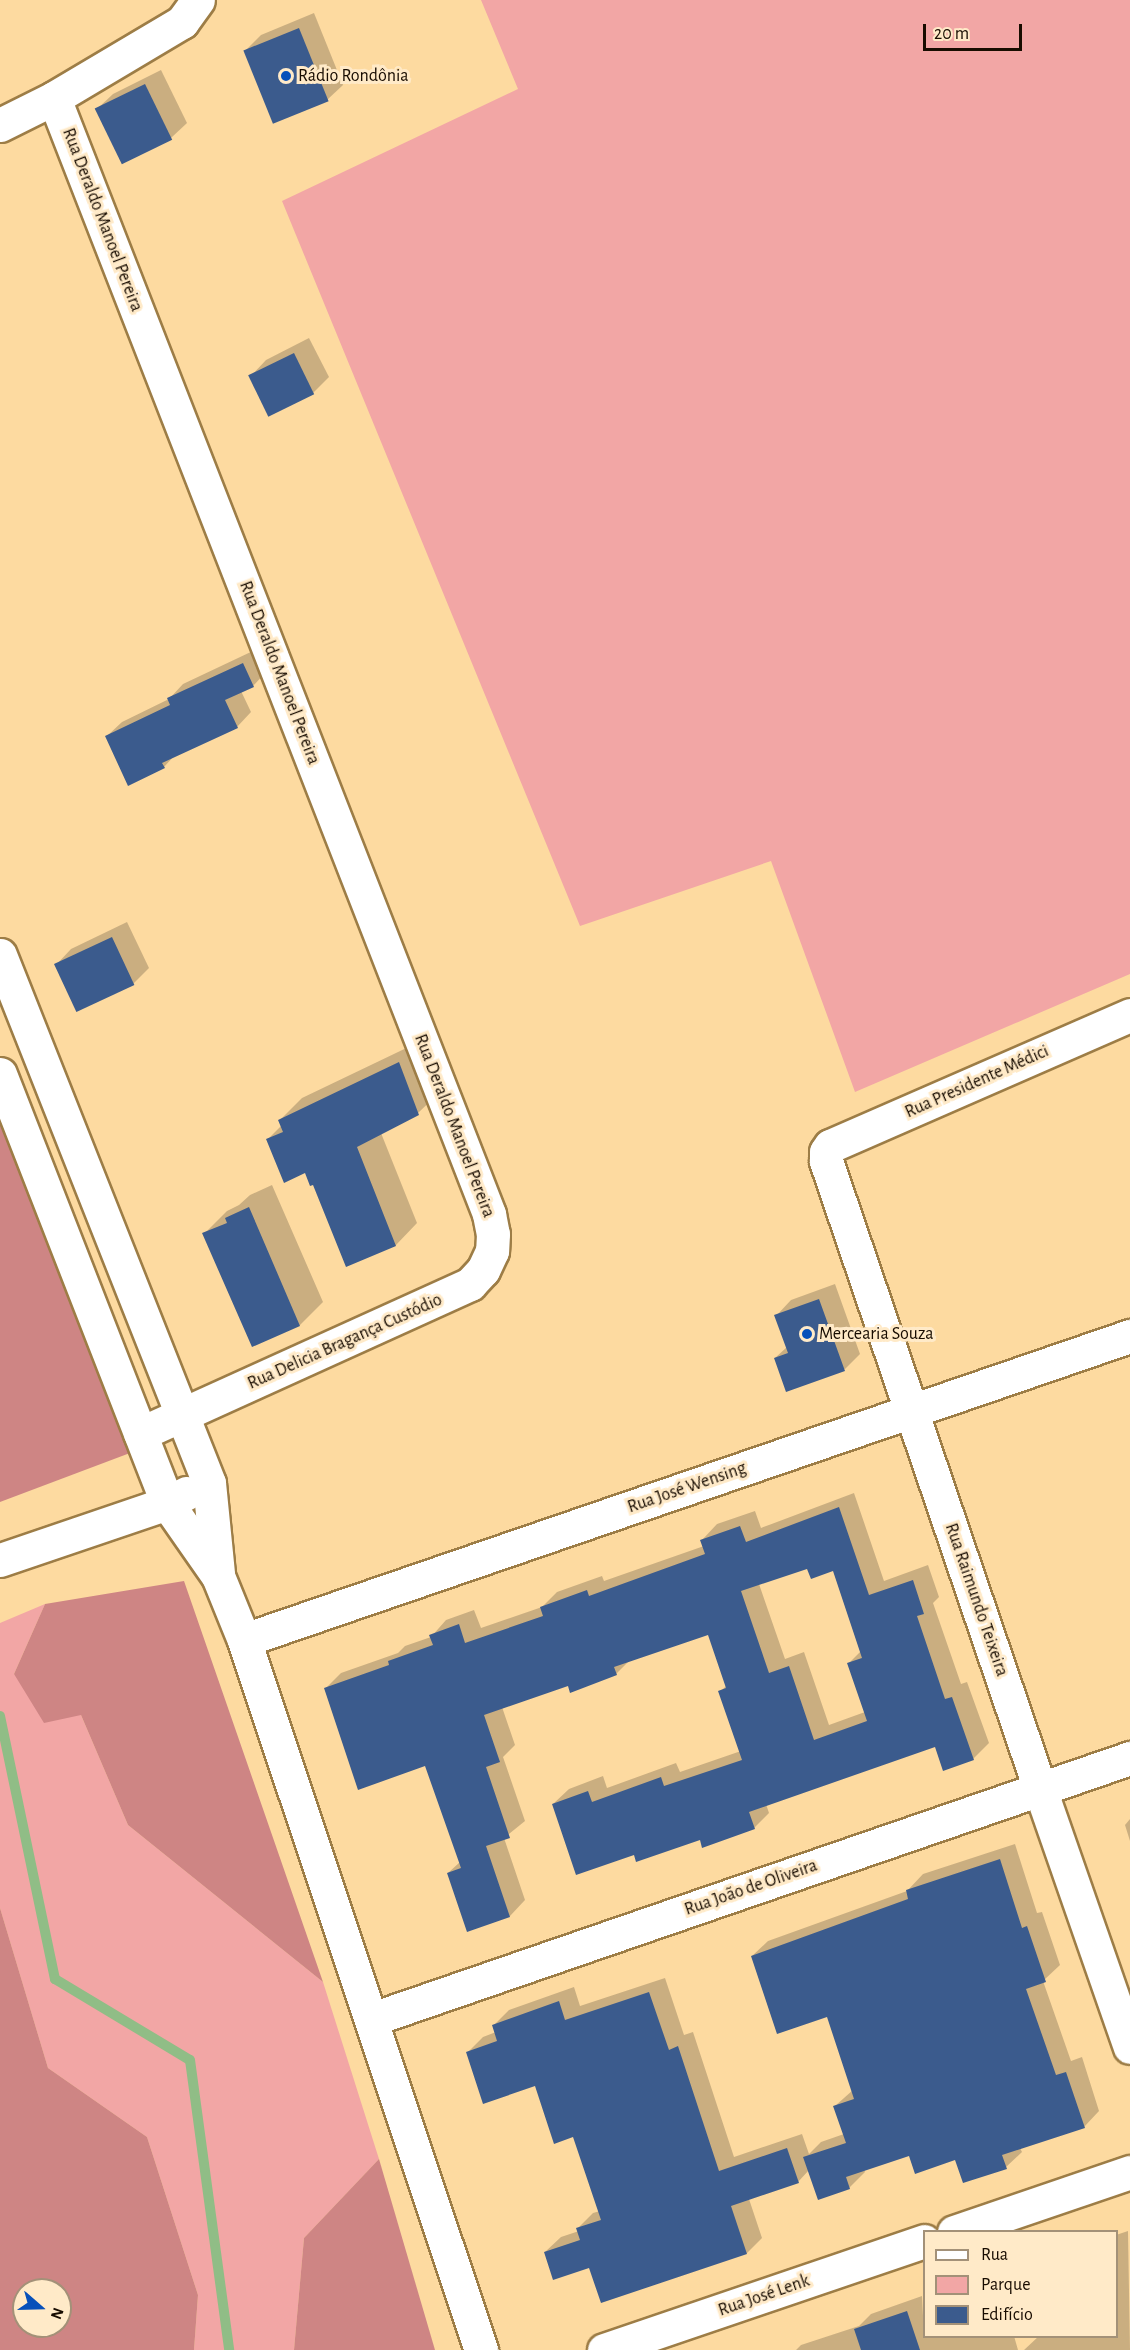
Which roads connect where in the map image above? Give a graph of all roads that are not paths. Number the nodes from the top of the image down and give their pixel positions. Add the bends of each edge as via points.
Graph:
1 (198, 1) edge
2 (54, 98) junction
3 (0, 125) edge
4 (0, 955) edge
5 (1130, 1015) edge
6 (0, 1074) edge
7 (826, 1152) joint
8 (492, 1251) joint
9 (1130, 1336) edge
10 (912, 1411) junction
11 (183, 1416) junction
12 (140, 1434) junction
13 (209, 1483) junction
14 (167, 1503) junction
15 (0, 1560) edge
16 (218, 1576) junction
17 (244, 1640) junction
18 (1130, 1758) edge
19 (1040, 1789) junction
20 (372, 2019) junction
21 (1130, 2047) edge
22 (1130, 2172) edge
23 (960, 2230) edge
24 (923, 2241) edge
25 (481, 2350) edge
26 (604, 2350) edge

1 - 2 street via 182,22
2 - 3 street
2 - 8 street, Rua Deraldo Manoel Pereira via 489,1214
4 - 11 street
5 - 7 street, Rua Presidente Médici via 830,1146
6 - 12 street
7 - 10 street, Rua Raimundo Teixeira
8 - 11 street, Rua Delicia Bragança Custódio via 483,1270 456,1292
9 - 10 street, Rua José Wensing
10 - 17 street, Rua José Wensing
10 - 19 street, Rua Raimundo Teixeira
11 - 12 street, Rua Delicia Bragança Custódio
11 - 13 street
12 - 14 street
13 - 14 street
13 - 16 street
14 - 15 street
14 - 16 street
16 - 17 street
17 - 20 street
18 - 19 street, Rua João de Oliveira
19 - 20 street, Rua João de Oliveira
19 - 21 street, Rua Raimundo Teixeira
20 - 25 street
22 - 23 street
24 - 26 street, Rua José Lenk

